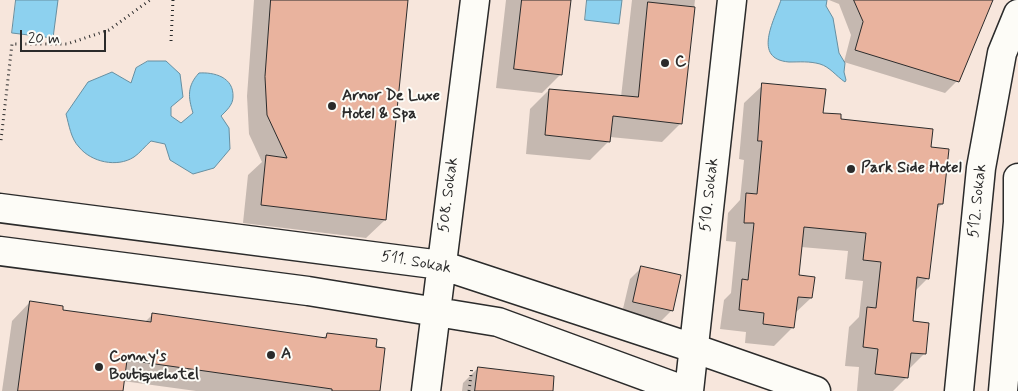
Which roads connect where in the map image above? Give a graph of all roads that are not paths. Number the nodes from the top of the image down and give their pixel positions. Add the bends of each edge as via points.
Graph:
1 (474, 0) edge
2 (732, 0) edge
3 (1018, 14) edge
4 (981, 168) junction
5 (1018, 180) edge
6 (0, 208) edge
7 (0, 251) edge
8 (441, 264) junction
9 (435, 311) junction
10 (693, 348) junction
11 (426, 391) edge
12 (687, 391) edge
13 (816, 391) edge
14 (959, 391) edge
15 (1003, 391) edge

1 - 8 street, 508. Sokak
2 - 10 street, 510. Sokak
3 - 4 street, 512. Sokak via 1002,53
4 - 5 street
4 - 14 street, 512. Sokak
5 - 15 street
6 - 8 street, 511. Sokak
7 - 9 street
8 - 9 street, 508. Sokak
8 - 10 street, 511. Sokak
9 - 11 street, 508. Sokak
9 - 12 street via 498,322
10 - 12 street, 510. Sokak
10 - 13 street, 511. Sokak

